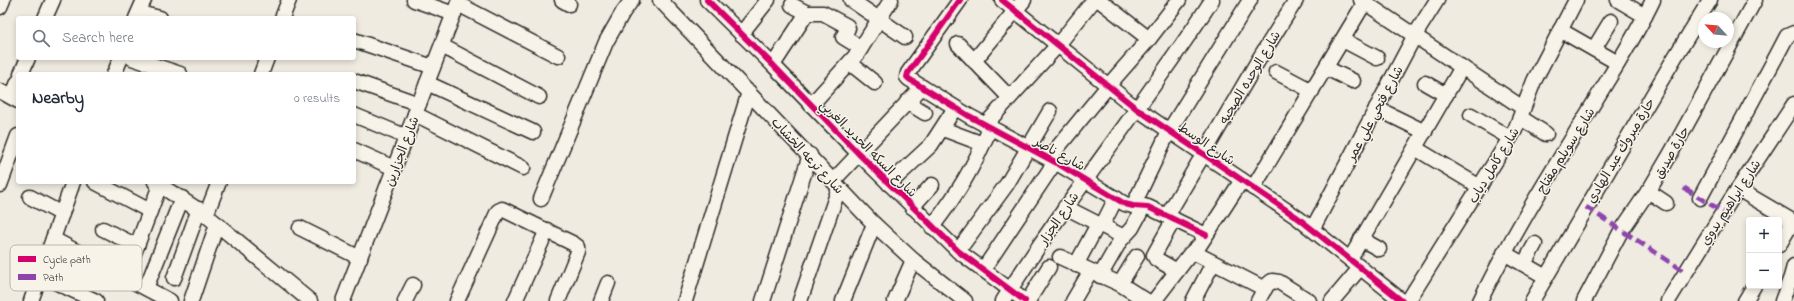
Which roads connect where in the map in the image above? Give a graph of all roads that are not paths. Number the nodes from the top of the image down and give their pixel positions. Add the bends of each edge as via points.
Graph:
1 (2, 0) edge
2 (53, 0) edge
3 (287, 0) edge
4 (414, 0) edge
5 (632, 0) edge
6 (660, 0) edge
7 (768, 0) edge
8 (851, 0) edge
9 (892, 0) edge
10 (960, 0) edge
11 (1002, 0) edge
12 (1094, 0) edge
13 (1099, 0) edge
14 (1179, 0) edge
15 (1212, 0) edge
16 (1250, 0) edge
17 (1296, 0) edge
18 (1437, 0) edge
19 (1576, 0) edge
20 (1618, 0) edge
21 (1652, 0) edge
22 (1710, 0) edge
23 (1755, 0) edge
24 (1363, 1) edge
25 (713, 2) edge
26 (792, 5) dead end
27 (457, 6) edge
28 (1020, 6) edge
29 (0, 7) edge
30 (140, 10) edge
31 (807, 13) junction
32 (46, 16) edge
33 (155, 16) edge
34 (285, 16) edge
35 (1645, 16) junction
36 (879, 20) junction
37 (1611, 21) dead end
38 (1560, 30) junction
39 (1794, 33) edge
40 (741, 34) junction
41 (1415, 35) junction
42 (904, 37) dead end
43 (1150, 39) junction
44 (1342, 40) junction
45 (356, 41) edge
46 (958, 44) dead end
47 (442, 46) junction
48 (1057, 46) junction
49 (862, 48) junction
50 (1594, 49) junction
51 (558, 56) dead end
52 (1377, 58) dead end
53 (27, 60) edge
54 (120, 60) edge
55 (138, 60) edge
56 (266, 60) edge
57 (974, 61) junction
58 (850, 63) junction
59 (1618, 63) junction
60 (773, 65) junction
61 (433, 67) junction
62 (1462, 67) junction
63 (1326, 68) junction
64 (22, 72) edge
65 (115, 72) edge
66 (174, 72) edge
67 (262, 72) edge
68 (1276, 72) dead end
69 (1353, 81) dead end
70 (356, 82) edge
71 (427, 83) junction
72 (875, 83) dead end
73 (1425, 83) dead end
74 (16, 86) edge
75 (1108, 86) junction
76 (922, 87) junction
77 (1312, 91) junction
78 (749, 92) junction
79 (1446, 95) junction
80 (10, 96) edge
81 (539, 97) dead end
82 (1010, 97) junction
83 (907, 102) junction
84 (1794, 104) edge
85 (811, 105) junction
86 (955, 108) junction
87 (1376, 108) junction
88 (417, 109) junction
89 (1050, 110) dead end
90 (1137, 110) junction
91 (925, 113) dead end
92 (1522, 113) junction
93 (1471, 115) dead end
94 (356, 116) edge
95 (987, 126) junction
96 (943, 129) junction
97 (1170, 131) junction
98 (533, 132) dead end
99 (1425, 132) junction
100 (1546, 134) dead end
101 (407, 137) junction
102 (1510, 138) junction
103 (16, 141) edge
104 (983, 144) junction
105 (1028, 148) junction
106 (1415, 148) junction
107 (356, 151) edge
108 (858, 153) junction
109 (810, 155) junction
110 (1204, 156) junction
111 (1052, 160) junction
112 (394, 168) junction
113 (523, 168) dead end
114 (1084, 179) junction
115 (1242, 180) junction
116 (72, 184) edge
117 (99, 184) edge
118 (158, 184) edge
119 (160, 184) edge
120 (218, 184) edge
121 (889, 184) junction
122 (0, 185) edge
123 (836, 185) junction
124 (932, 185) dead end
125 (1480, 187) junction
126 (1253, 188) junction
127 (1738, 189) junction
128 (1648, 191) junction
129 (30, 197) dead end
130 (182, 198) junction
131 (1116, 198) junction
132 (1700, 198) dead end
133 (541, 199) dead end
134 (1666, 203) dead end
135 (1139, 206) junction
136 (912, 207) junction
137 (1065, 207) junction
138 (150, 211) junction
139 (203, 212) junction
140 (62, 214) junction
141 (1170, 218) junction
142 (1793, 222) edge
143 (218, 224) junction
144 (874, 224) junction
145 (1100, 225) junction
146 (932, 227) junction
147 (300, 228) dead end
148 (1313, 228) junction
149 (103, 229) dead end
150 (547, 230) junction
151 (1206, 235) junction
152 (1124, 237) junction
153 (53, 239) junction
154 (1361, 239) junction
155 (1782, 240) edge
156 (1535, 244) dead end
157 (51, 245) edge
158 (64, 245) edge
159 (135, 245) edge
160 (137, 245) edge
161 (1379, 249) dead end
162 (958, 251) junction
163 (1193, 252) junction
164 (1504, 253) junction
165 (1137, 256) dead end
166 (1060, 257) dead end
167 (360, 258) junction
168 (913, 260) junction
169 (1355, 263) junction
170 (1213, 264) junction
171 (1524, 264) junction
172 (1076, 265) junction
173 (1049, 267) dead end
174 (983, 270) junction
175 (1177, 271) junction
176 (1793, 272) edge
177 (1095, 274) junction
178 (1546, 277) junction
179 (174, 278) dead end
180 (608, 283) dead end
181 (1120, 284) junction
182 (414, 285) dead end
183 (142, 286) edge
184 (146, 288) junction
185 (1265, 289) junction
186 (34, 291) edge
187 (74, 291) edge
188 (1007, 296) edge
189 (31, 301) edge
190 (96, 301) edge
191 (170, 301) edge
192 (191, 301) edge
193 (310, 301) edge
194 (343, 301) edge
195 (405, 301) edge
196 (457, 301) edge
197 (515, 301) edge
198 (558, 301) edge
199 (601, 301) edge
200 (685, 301) edge
201 (763, 301) edge
202 (800, 301) edge
203 (843, 301) edge
204 (895, 301) edge
205 (965, 301) edge
206 (1027, 301) edge
207 (1073, 301) edge
208 (1146, 301) edge
209 (1154, 301) edge
210 (1194, 301) edge
211 (1258, 301) edge
212 (1309, 301) edge
213 (1332, 301) edge
214 (1402, 301) edge
215 (1408, 301) edge
216 (1480, 301) edge
217 (1532, 301) edge
218 (1584, 301) edge
219 (1668, 301) edge
220 (1782, 301) edge

1 - 29 street
2 - 32 street
3 - 34 street
4 - 27 street
5 - 133 street via 606,42
6 - 78 street, شارع ترعه الخشاب
7 - 40 street
8 - 36 street
9 - 36 street
10 - 76 street, شارع ناصر via 908,73 907,77
11 - 28 street, شارع الوسط
12 - 48 street
13 - 43 street
14 - 43 street
15 - 90 street, شارع الجزار
16 - 97 street
17 - 110 street, شارع الوحده الصحيه via 1258,59
18 - 41 street, شارع فتحي علي عمر
19 - 38 street, شارع كامل دياب
20 - 35 street
21 - 35 street, شارع سويلم مفتاح
22 - 178 street, حارة مبروك عبد الهادي
23 - 128 street, حارة صديق
24 - 41 street
24 - 44 street
25 - 40 street, شارع السكه الحديد الغربي
26 - 31 street
27 - 47 street, شارع الجزارين
27 - 51 street
28 - 48 street, شارع الوسط
28 - 57 street
30 - 33 street
31 - 49 street via 821,12 847,26 843,37
31 - 60 street
35 - 59 street, شارع سويلم مفتاح
36 - 42 street
36 - 49 street
37 - 50 street
38 - 50 street
38 - 92 street, شارع كامل دياب via 1534,81
39 - 132 street via 1788,36 1777,55
40 - 60 street, شارع السكه الحديد الغربي
41 - 62 street
41 - 87 street, شارع فتحي علي عمر
43 - 75 street
44 - 52 street
44 - 63 street
45 - 61 street
46 - 57 street
47 - 61 street, شارع الجزارين
47 - 81 street
48 - 75 street, شارع الوسط
48 - 82 street
49 - 58 street
50 - 59 street
53 - 64 street
54 - 65 street
55 - 66 street
56 - 67 street
57 - 82 street
58 - 72 street
58 - 85 street
59 - 164 street, شارع سويلم مفتاح
60 - 85 street, شارع السكه الحديد الغربي
61 - 71 street, شارع الجزارين
62 - 79 street
62 - 92 street
63 - 69 street
63 - 77 street
68 - 77 street
70 - 88 street
71 - 88 street, شارع الجزارين
71 - 98 street
73 - 79 street
74 - 80 street
75 - 90 street, شارع الوسط
75 - 111 street
76 - 83 street
76 - 86 street, شارع ناصر
77 - 126 street
78 - 109 street, شارع ترعه الخشاب
78 - 200 street
79 - 99 street
82 - 95 street
83 - 91 street
83 - 108 street
84 - 127 street, شارع ابراهيم بدوي
85 - 108 street, شارع السكه الحديد الغربي
86 - 95 street, شارع ناصر
86 - 96 street
87 - 99 street
87 - 148 street, شارع فتحي علي عمر
88 - 101 street, شارع الجزارين
88 - 113 street
89 - 105 street
90 - 97 street, شارع الوسط
90 - 114 street, شارع الجزار
92 - 100 street
92 - 102 street, شارع كامل دياب
93 - 102 street
94 - 101 street
95 - 104 street
95 - 105 street, شارع ناصر
96 - 104 street
96 - 121 street via 930,146
97 - 110 street, شارع الوسط
97 - 135 street
99 - 106 street
101 - 112 street, شارع الجزارين
102 - 125 street, شارع كامل دياب
103 - 122 street
104 - 146 street via 956,196
105 - 111 street, شارع ناصر
105 - 162 street via 999,195
106 - 125 street
106 - 154 street
107 - 112 street
108 - 121 street, شارع السكه الحديد الغربي
108 - 123 street
109 - 123 street, شارع ترعه الخشاب
109 - 201 street
110 - 115 street, شارع الوسط
110 - 141 street, شارع الوحده الصحيه
111 - 114 street, شارع ناصر
111 - 174 street
112 - 167 street, شارع الجزارين
114 - 131 street, شارع ناصر
114 - 137 street, شارع الجزار
115 - 126 street, شارع الوسط
115 - 151 street
116 - 140 street
117 - 138 street
118 - 138 street
119 - 130 street
120 - 139 street
121 - 136 street, شارع السكه الحديد الغربي
123 - 144 street, شارع ترعه الخشاب
123 - 202 street
124 - 136 street
125 - 215 street, شارع كامل دياب
126 - 148 street, شارع الوسط
127 - 142 street
127 - 219 street, شارع ابراهيم بدوي
128 - 134 street
128 - 218 street, حارة صديق via 1621,231
129 - 140 street
130 - 139 street
130 - 184 street
131 - 135 street, شارع ناصر
131 - 145 street
135 - 141 street, شارع ناصر
135 - 152 street via 1132,228
136 - 146 street, شارع السكه الحديد الغربي
137 - 145 street
137 - 188 street, شارع الجزار
138 - 160 street
139 - 143 street
139 - 179 street
140 - 153 street
141 - 151 street, شارع ناصر
141 - 175 street, شارع الوحده الصحيه via 1154,255 1156,259
142 - 155 street
143 - 192 street
143 - 193 street
144 - 168 street, شارع ترعه الخشاب
144 - 203 street
145 - 152 street
145 - 172 street
146 - 162 street, شارع السكه الحديد الغربي
147 - 167 street
148 - 169 street, شارع الوسط
149 - 159 street
150 - 196 street via 500,210
150 - 197 street
150 - 198 street via 576,245 578,250
151 - 163 street
152 - 177 street
153 - 157 street
153 - 158 street
154 - 161 street
154 - 169 street
156 - 171 street
162 - 174 street, شارع السكه الحديد الغربي
163 - 170 street
163 - 175 street
164 - 171 street
164 - 216 street, شارع سويلم مفتاح
165 - 181 street
166 - 172 street
167 - 194 street, شارع الجزارين
168 - 204 street
168 - 205 street, شارع ترعه الخشاب
169 - 213 street
169 - 214 street, شارع الوسط
170 - 185 street
170 - 210 street
171 - 178 street
172 - 177 street
173 - 206 street
174 - 188 street, شارع السكه الحديد الغربي
175 - 209 street
176 - 220 street
177 - 181 street
177 - 207 street
178 - 217 street, حارة مبروك عبد الهادي
180 - 199 street
181 - 208 street
182 - 195 street
183 - 184 street
184 - 191 street
185 - 211 street
185 - 212 street via 1269,282 1276,281
186 - 189 street
187 - 190 street
188 - 206 street, شارع السكه الحديد الغربي

